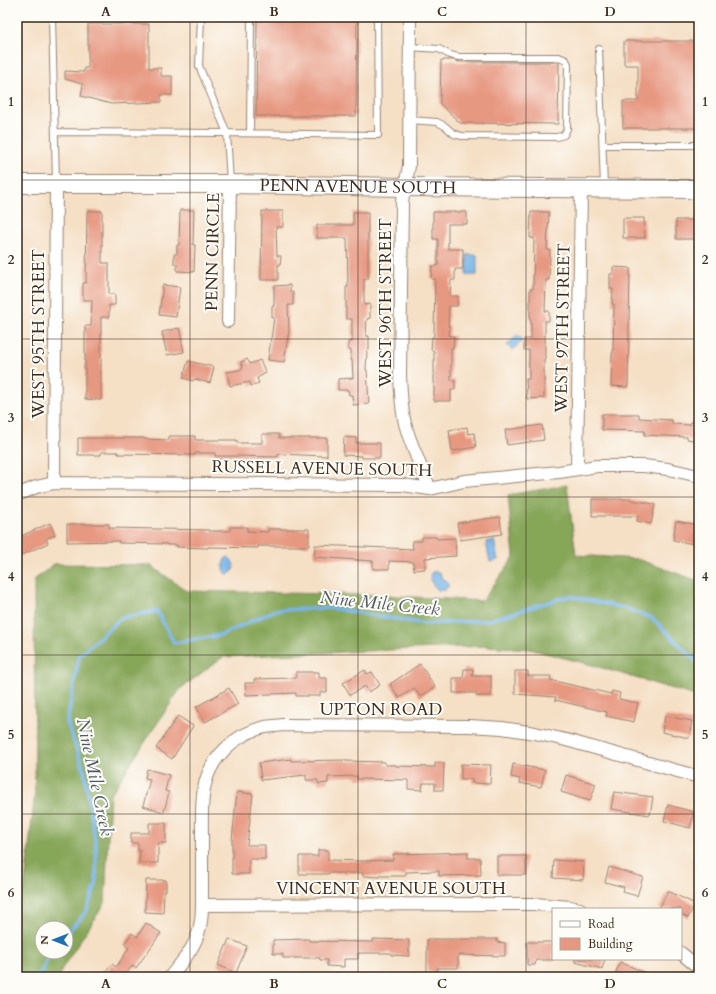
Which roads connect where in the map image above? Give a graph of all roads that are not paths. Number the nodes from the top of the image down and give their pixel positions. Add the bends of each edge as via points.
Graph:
1 (52, 17) edge
2 (201, 17) edge
3 (251, 17) edge
4 (377, 17) edge
5 (410, 17) edge
6 (410, 47) junction
7 (599, 49) dead end
8 (410, 120) junction
9 (54, 132) junction
10 (227, 133) junction
11 (250, 133) junction
12 (699, 144) edge
13 (603, 145) junction
14 (17, 184) edge
15 (56, 184) junction
16 (230, 184) junction
17 (405, 187) junction
18 (581, 188) junction
19 (604, 189) junction
20 (699, 189) edge
21 (228, 321) dead end
22 (577, 469) junction
23 (699, 476) edge
24 (54, 483) junction
25 (430, 489) junction
26 (17, 495) edge
27 (699, 777) edge
28 (202, 905) junction
29 (575, 908) edge
30 (682, 954) edge
31 (699, 968) edge
32 (170, 977) edge

1 - 9 lane
2 - 10 lane via 199,66
3 - 11 lane
4 - 11 lane via 378,136
5 - 6 street, WEST 96TH STREET
6 - 8 street, WEST 96TH STREET
6 - 8 lane via 439,49 458,57 560,57 566,60 568,129 564,135 557,137 462,136 454,134 436,122
7 - 13 lane
8 - 17 street, WEST 96TH STREET via 409,166
9 - 10 lane
9 - 15 lane
10 - 11 lane
10 - 16 lane
12 - 13 lane
13 - 19 lane
14 - 15 main road, PENN AVENUE SOUTH
15 - 16 main road, PENN AVENUE SOUTH
15 - 24 street, WEST 95TH STREET
16 - 17 main road, PENN AVENUE SOUTH
16 - 21 street, PENN CIRCLE
17 - 18 main road, PENN AVENUE SOUTH
17 - 25 street, WEST 96TH STREET via 402,201 402,401 406,426
18 - 19 main road, PENN AVENUE SOUTH
18 - 22 street, WEST 97TH STREET
19 - 20 main road, PENN AVENUE SOUTH
22 - 23 street, RUSSELL AVENUE SOUTH via 597,466 644,466
22 - 25 street, RUSSELL AVENUE SOUTH via 464,481
24 - 25 street, RUSSELL AVENUE SOUTH via 403,485
24 - 26 street, RUSSELL AVENUE SOUTH
27 - 28 street, UPTON ROAD via 566,740 502,728 283,725 265,727 233,742 220,755 210,771 204,788 202,806
28 - 29 street, VINCENT AVENUE SOUTH via 535,904
28 - 32 street via 198,935
30 - 31 street

